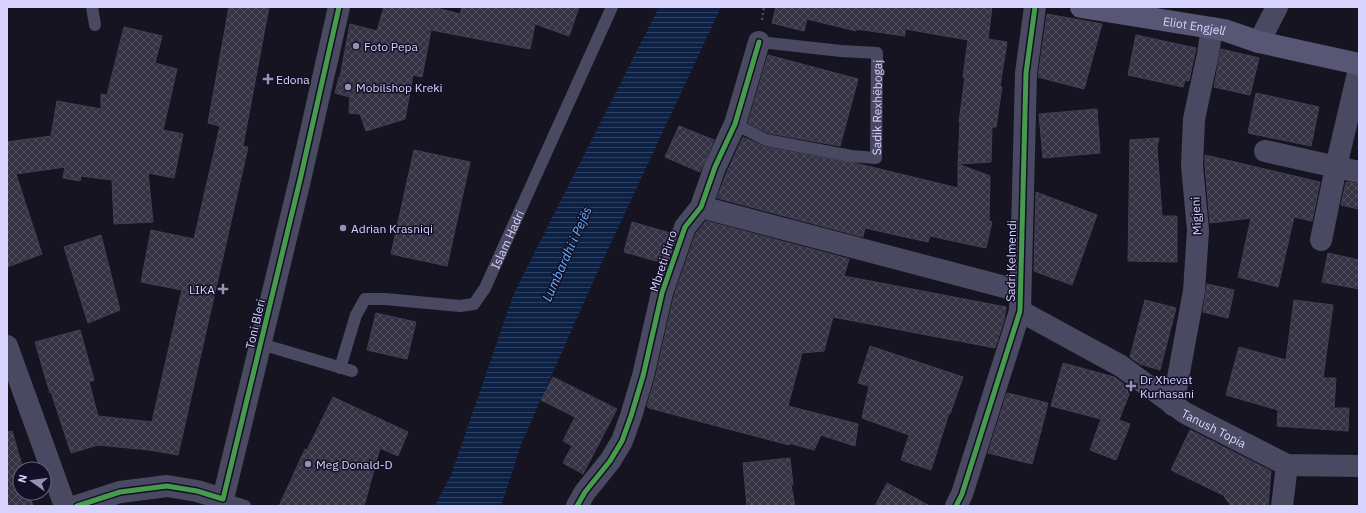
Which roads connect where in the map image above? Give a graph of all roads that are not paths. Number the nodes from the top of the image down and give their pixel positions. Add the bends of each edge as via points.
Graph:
1 (92, 7) edge
2 (339, 7) edge
3 (612, 7) edge
4 (1035, 7) edge
5 (1277, 7) edge
6 (1091, 8) edge
7 (95, 25) dead end
8 (1212, 28) junction
9 (759, 42) joint
10 (1259, 42) junction
11 (1359, 64) edge
12 (1359, 69) edge
13 (734, 124) junction
14 (1265, 151) dead end
15 (1336, 167) junction
16 (1359, 172) edge
17 (700, 207) junction
18 (1321, 240) dead end
19 (1020, 301) junction
20 (261, 344) junction
21 (7, 346) edge
22 (1173, 405) junction
23 (1287, 465) junction
24 (1359, 466) edge
25 (223, 499) junction
26 (65, 506) edge
27 (77, 506) edge
28 (245, 506) edge
29 (577, 506) edge
30 (956, 506) edge
31 (1282, 506) edge

1 - 7 lane
2 - 20 street, Toni Bleri
3 - 20 lane, Islam Hadri via 485,288 474,304 460,306 365,299 356,315 346,370
4 - 19 street, Sadri Kelmendi via 1026,73
5 - 10 street
6 - 8 main road, Eliot Engjell
8 - 10 main road, Eliot Engjell
8 - 22 street, Migjeni via 1194,119 1192,166 1198,230 1194,291
9 - 13 street, Mbreti Pirro
9 - 13 lane, Sadik Rexhëbogaj via 877,53 876,158 851,156 766,140
10 - 11 main road, Eliot Engjell
12 - 15 street
13 - 17 street, Mbreti Pirro
14 - 15 street
15 - 16 street
15 - 18 street
17 - 19 street, Tanush Topia
17 - 29 street, Mbreti Pirro via 685,227 662,293 643,376 622,441 610,461 584,492
19 - 22 street, Tanush Topia via 1121,366
19 - 30 street, Sadri Kelmendi via 962,494
20 - 25 street, Toni Bleri
21 - 26 street
22 - 23 street, Tanush Topia
23 - 24 street, Tanush Topia
23 - 31 street
25 - 27 street via 167,486 120,492
25 - 28 lane

